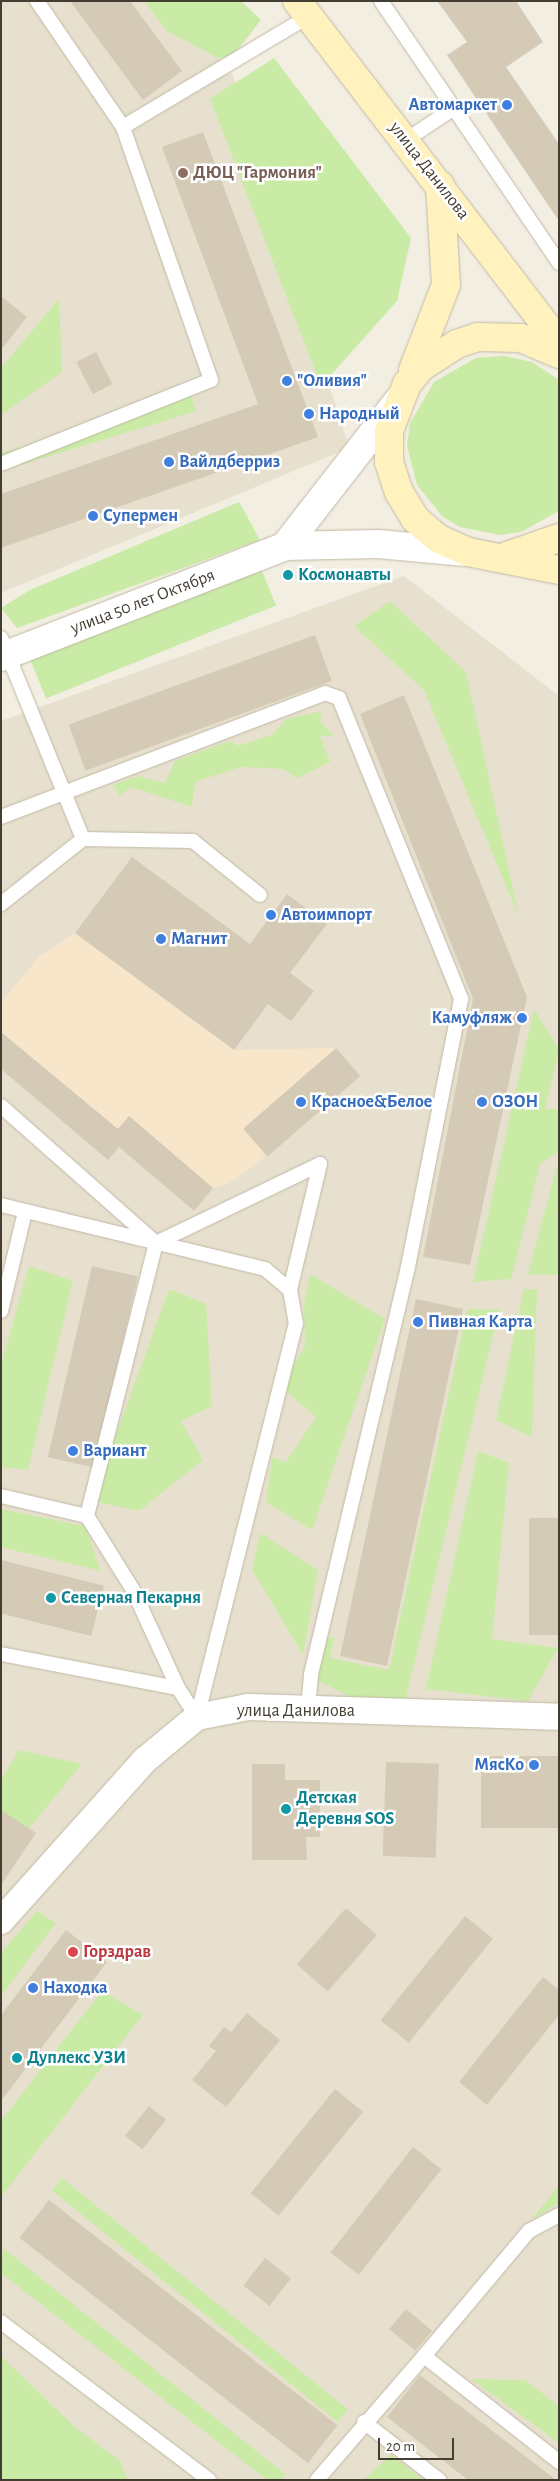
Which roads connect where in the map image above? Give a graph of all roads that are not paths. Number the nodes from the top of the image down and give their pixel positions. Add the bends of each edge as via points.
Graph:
1 (37, 1) edge
2 (382, 1) edge
3 (303, 9) edge
4 (454, 108) junction
5 (123, 127) junction
6 (406, 140) junction
7 (440, 184) junction
8 (559, 262) edge
9 (559, 342) edge
10 (559, 354) edge
11 (402, 393) junction
12 (1, 464) edge
13 (559, 538) edge
14 (285, 546) junction
15 (468, 552) junction
16 (503, 556) junction
17 (559, 570) edge
18 (4, 650) edge
19 (64, 792) junction
20 (1, 818) edge
21 (83, 839) junction
22 (260, 895) dead end
23 (1, 904) edge
24 (1, 1106) edge
25 (1, 1205) edge
26 (25, 1212) junction
27 (156, 1242) junction
28 (290, 1290) junction
29 (1, 1311) edge
30 (1, 1496) edge
31 (87, 1516) junction
32 (1, 1654) edge
33 (178, 1688) junction
34 (308, 1708) junction
35 (197, 1717) junction
36 (559, 1717) edge
37 (1, 1921) edge
38 (559, 2215) edge
39 (1, 2322) edge
40 (424, 2356) junction
41 (364, 2422) junction
42 (559, 2462) edge
43 (209, 2480) edge
44 (317, 2480) edge
45 (440, 2480) edge

1 - 5 lane
2 - 4 lane
3 - 5 lane
3 - 6 main road, улица Данилова
4 - 6 lane
4 - 8 lane
5 - 12 lane via 210,380
6 - 7 main road, улица Данилова
7 - 9 main road, улица Данилова
7 - 11 main road via 446,285
10 - 11 main road via 521,338 478,337 438,354
11 - 14 street
11 - 15 main road via 389,431 389,462 398,492 416,519 439,539
13 - 16 main road via 525,553
14 - 15 street via 378,544
14 - 18 street, улица 50 лет Октября
15 - 16 main road
16 - 17 main road
18 - 19 lane
19 - 20 lane
19 - 21 lane
19 - 34 lane via 325,693 339,698 461,999 408,1267 311,1675
21 - 22 lane via 193,841
21 - 23 lane
24 - 27 lane
25 - 26 lane
26 - 27 lane
26 - 29 lane
27 - 28 lane via 266,1269
27 - 28 lane via 320,1164
27 - 31 lane
28 - 35 lane via 296,1323
30 - 31 lane
31 - 33 lane via 133,1590
32 - 33 lane
33 - 35 lane
34 - 35 street, улица Данилова via 248,1707
34 - 36 street, улица Данилова
35 - 37 street, улица Данилова via 145,1760
38 - 40 lane via 529,2231
39 - 43 lane
40 - 41 lane
40 - 42 lane
41 - 44 lane
41 - 45 lane

